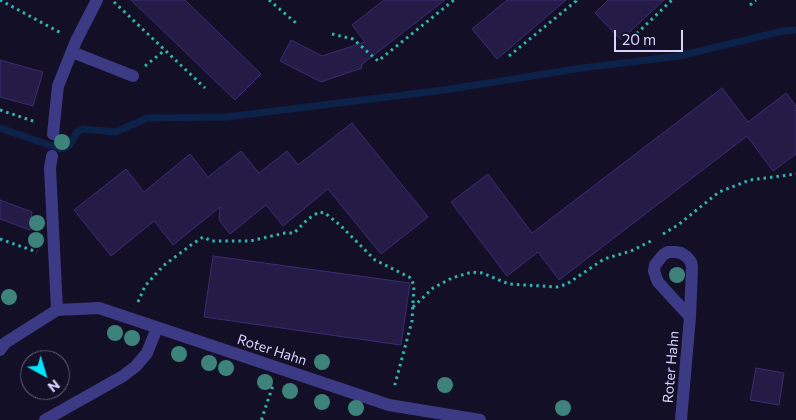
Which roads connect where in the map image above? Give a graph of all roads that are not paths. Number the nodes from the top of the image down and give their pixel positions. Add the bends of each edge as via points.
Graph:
1 (96, 0) edge
2 (74, 47) junction
3 (133, 76) road end
4 (53, 131) road end
5 (52, 156) dead end
6 (57, 310) junction
7 (690, 318) junction
8 (156, 328) junction
9 (0, 350) edge
10 (45, 420) edge
11 (480, 420) edge
12 (681, 420) edge

1 - 2 street
2 - 3 street
2 - 4 street via 58,86
5 - 6 street
6 - 8 street, Roter Hahn via 100,308
6 - 9 street, Roter Hahn via 5,343
7 - 7 street, Roter Hahn via 691,262 681,253 668,252 655,265 654,271 658,282
7 - 12 street, Roter Hahn
8 - 10 street via 147,353 136,366
8 - 11 street, Roter Hahn via 389,405

